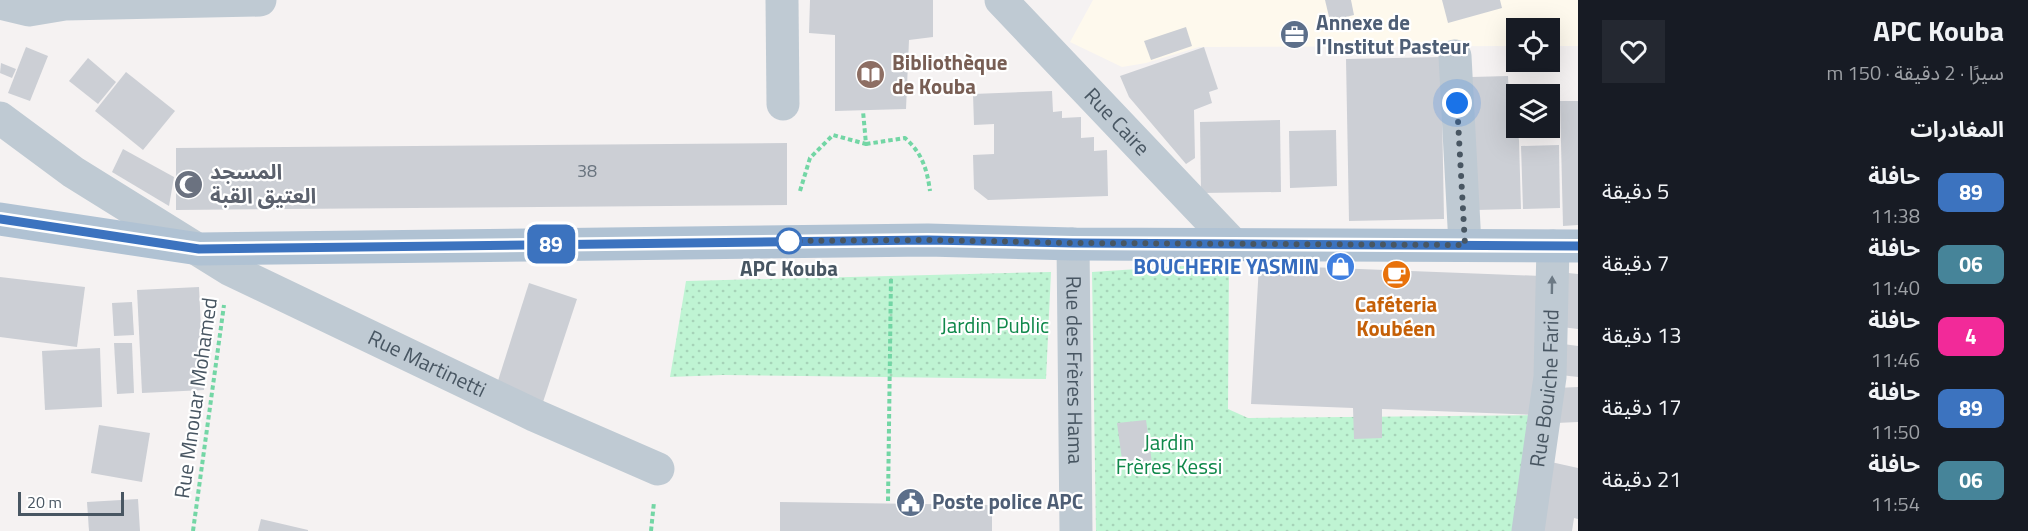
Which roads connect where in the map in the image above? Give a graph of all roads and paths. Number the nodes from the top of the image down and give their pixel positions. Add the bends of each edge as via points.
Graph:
1 (260, 0) edge
2 (782, 0) edge
3 (1001, 0) edge
4 (64, 2) edge
5 (0, 3) edge
6 (1455, 56) dead end
7 (783, 104) dead end
8 (862, 111) dead end
9 (0, 118) edge
10 (866, 144) junction
11 (800, 191) dead end
12 (930, 191) dead end
13 (0, 219) edge
14 (1073, 243) junction
15 (1233, 244) junction
16 (1465, 245) junction
17 (1565, 246) edge
18 (199, 249) junction
19 (229, 269) junction
20 (891, 276) dead end
21 (658, 469) dead end
22 (888, 501) dead end
23 (193, 531) edge
24 (1076, 531) edge
25 (1528, 531) edge

1 - 4 street
2 - 7 street
3 - 15 street, Rue Caire
4 - 5 street via 28,10
6 - 16 street
8 - 10 path
9 - 18 street, Rue Martinetti via 73,172
10 - 11 path via 833,135 810,158
10 - 12 path via 905,138 917,148 927,169
13 - 18 main road
14 - 15 main road
14 - 18 main road via 928,240
14 - 24 street, Rue des Frères Hama
15 - 16 main road
16 - 17 main road
25 -> 17 street, Rue Bouiche Farid
18 - 19 street, Rue Martinetti
19 - 21 street, Rue Martinetti via 534,415
19 - 23 path, Rue Mnouar Mohamed
20 - 22 path

